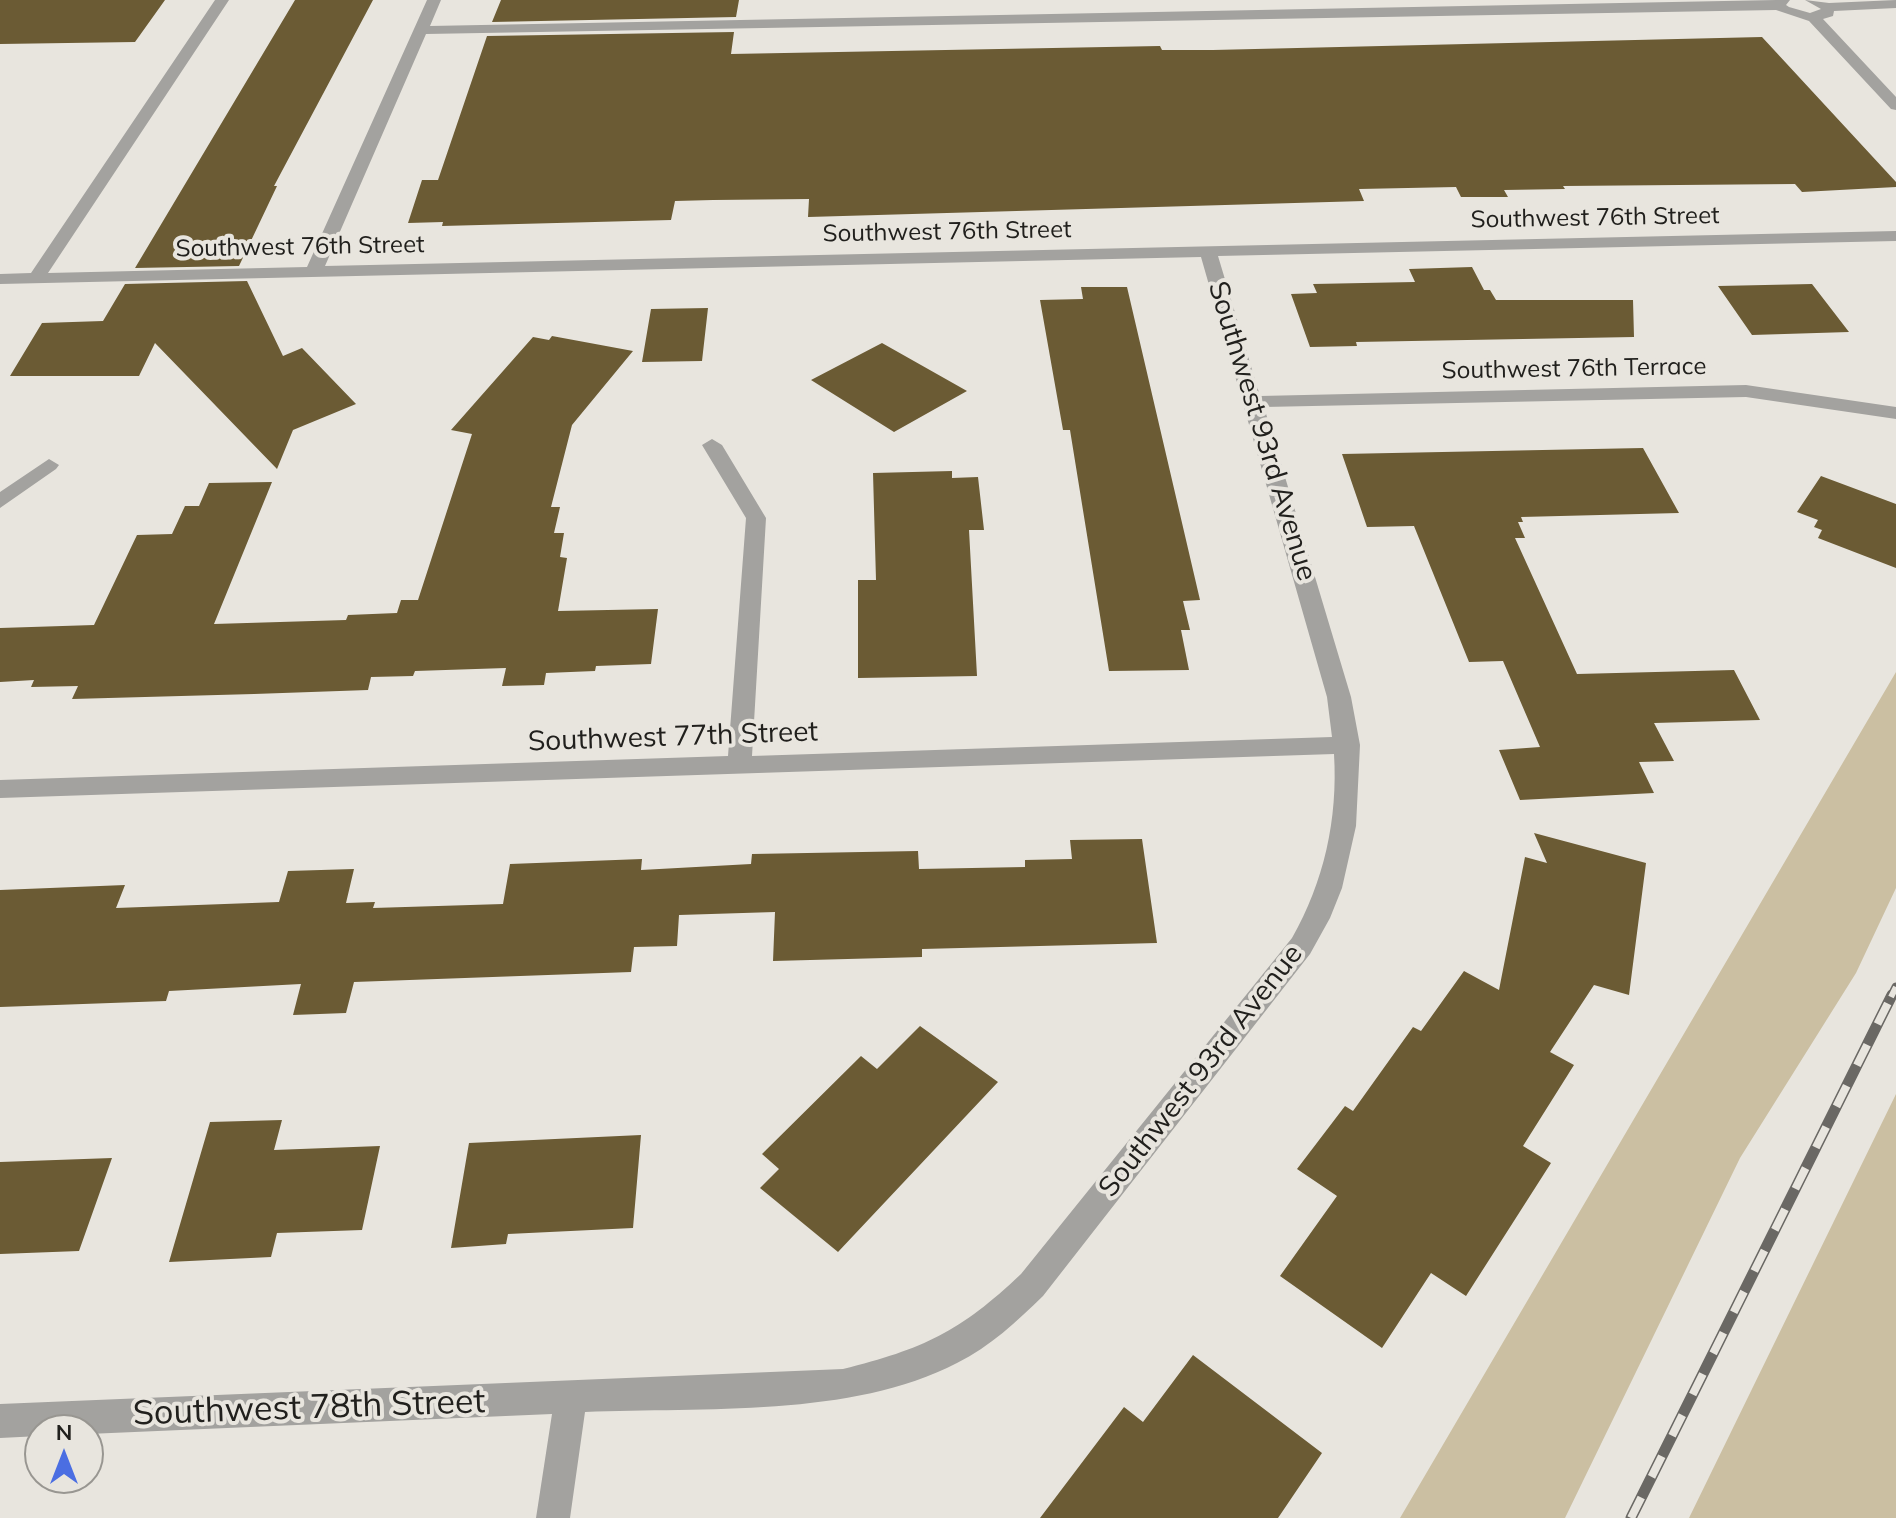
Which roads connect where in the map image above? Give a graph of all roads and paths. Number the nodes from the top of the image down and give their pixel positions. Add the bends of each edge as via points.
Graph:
1 (222, 0) edge
2 (434, 0) edge
3 (1171, 0) edge
4 (1812, 0) edge
5 (1781, 3) edge
6 (1896, 4) edge
7 (1827, 7) junction
8 (1177, 16) junction
9 (1813, 17) junction
10 (420, 30) junction
11 (1896, 106) edge
12 (1896, 236) edge
13 (1208, 250) junction
14 (314, 271) junction
15 (36, 278) junction
16 (0, 279) edge
17 (1251, 402) junction
18 (1896, 413) edge
19 (712, 445) dead end
20 (49, 465) dead end
21 (0, 502) edge
22 (1348, 745) junction
23 (739, 765) junction
24 (0, 789) edge
25 (571, 1398) junction
26 (0, 1421) edge
27 (553, 1518) edge

1 - 15 street
2 - 10 street
3 - 8 street
4 - 7 street
5 - 8 street
5 - 9 street via 1796,15
6 - 7 street
7 - 9 street via 1825,15
8 - 10 street via 807,16
9 - 11 street
10 - 14 street
12 - 13 street, Southwest 76th Street
13 - 14 street, Southwest 76th Street
13 - 17 street, Southwest 93rd Avenue
14 - 15 street, Southwest 76th Street
15 - 16 street, Southwest 76th Street
17 - 18 street, Southwest 76th Terrace via 1746,391
17 - 22 street, Southwest 93rd Avenue via 1329,651
19 - 23 street via 756,518
20 - 21 street
22 - 23 street, Southwest 77th Street
22 - 25 street, Southwest 93rd Avenue via 1338,856 1314,926 1032,1285 972,1340 940,1358 843,1385
23 - 24 street, Southwest 77th Street
25 - 26 street, Southwest 78th Street
25 - 27 street

